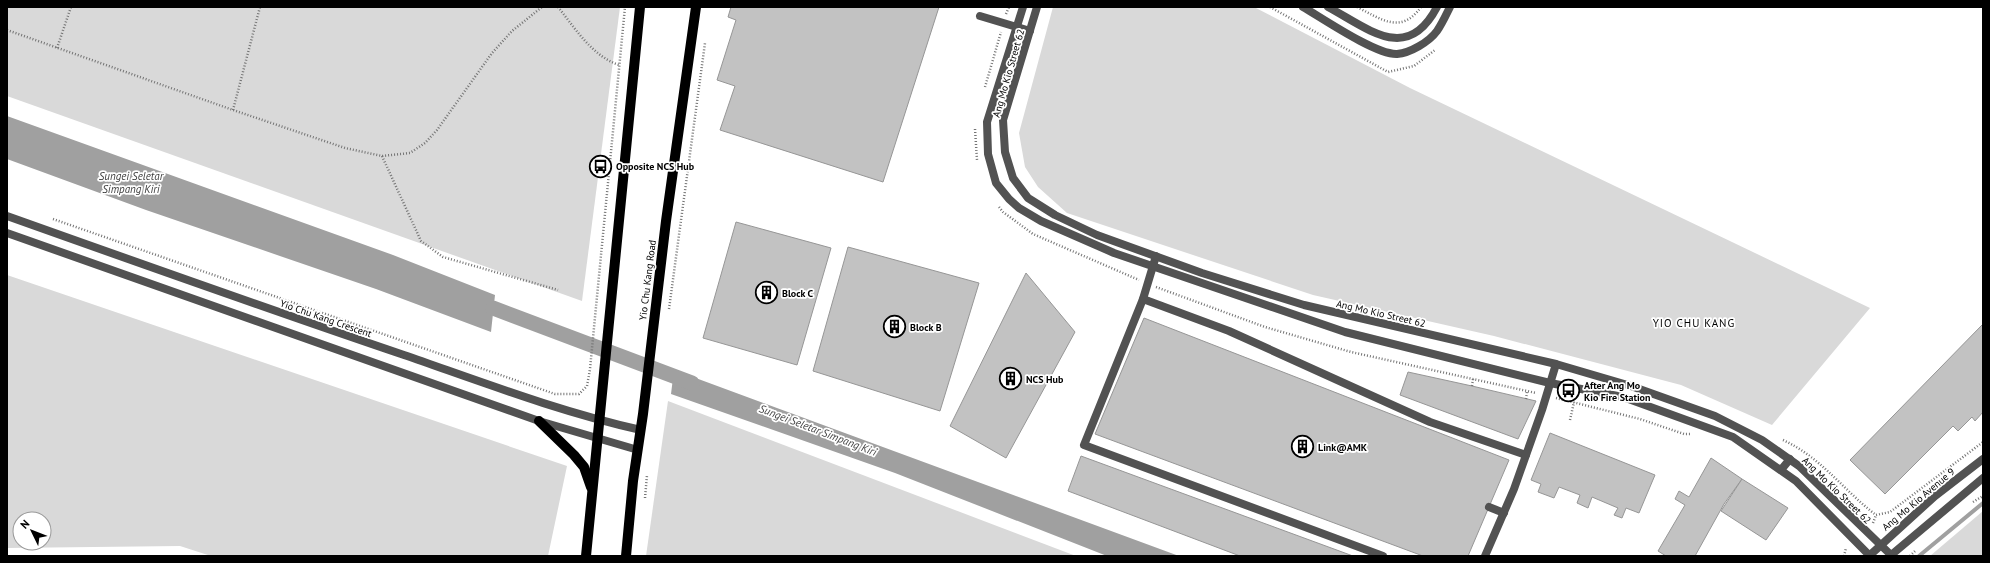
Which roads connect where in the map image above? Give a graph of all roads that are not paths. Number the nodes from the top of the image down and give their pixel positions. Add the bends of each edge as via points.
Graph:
1 (640, 7) edge
2 (696, 7) edge
3 (1023, 7) edge
4 (1037, 7) edge
5 (1303, 7) edge
6 (1328, 7) edge
7 (1437, 7) edge
8 (1450, 7) edge
9 (980, 16) dead end
10 (1017, 27) junction
11 (1030, 30) junction
12 (1047, 210) junction
13 (7, 216) edge
14 (1041, 221) junction
15 (7, 233) edge
16 (1117, 242) junction
17 (1114, 253) junction
18 (1156, 256) junction
19 (1152, 267) junction
20 (1143, 298) junction
21 (1556, 364) junction
22 (1550, 383) junction
23 (539, 421) junction
24 (599, 421) junction
25 (641, 430) junction
26 (598, 438) junction
27 (638, 450) junction
28 (1526, 455) junction
29 (1790, 459) junction
30 (1983, 459) edge
31 (1781, 470) junction
32 (1983, 478) edge
33 (591, 488) junction
34 (1489, 507) dead end
35 (1504, 512) junction
36 (1879, 545) junction
37 (585, 555) edge
38 (628, 555) edge
39 (1890, 555) edge
40 (1383, 556) edge
41 (1485, 556) edge
42 (1869, 556) edge

1 - 24 main road
2 - 25 main road, Yio Chu Kang Road
3 - 10 street, Ang Mo Kio Street 62
4 - 11 street, Ang Mo Kio Street 62
5 - 8 street via 1382,51 1397,54 1416,48 1436,32
6 - 7 street via 1388,38 1401,39 1413,35 1424,27
9 - 10 street
10 - 11 street
10 - 14 street, Ang Mo Kio Street 62 via 987,122 988,154 996,183 1019,208
11 - 12 street, Ang Mo Kio Street 62 via 1003,120 1005,152 1013,178 1028,198
12 - 14 street
12 - 16 street, Ang Mo Kio Street 62
13 - 24 street, Yio Chu Kang Crescent via 243,300
14 - 17 street, Ang Mo Kio Street 62
15 - 23 street
16 - 17 street
16 - 18 street, Ang Mo Kio Street 62
17 - 19 street, Ang Mo Kio Street 62
18 - 19 street
18 - 21 street, Ang Mo Kio Street 62 via 1304,305
19 - 20 street
19 - 22 street, Ang Mo Kio Street 62 via 1345,332
20 - 28 street via 1229,330 1430,422
20 - 40 street via 1124,355 1084,445
21 - 22 street
21 - 29 street, Ang Mo Kio Street 62 via 1631,386 1715,416 1762,440
22 - 28 street
22 - 31 street, Ang Mo Kio Street 62 via 1624,397 1733,437
23 - 26 street
23 - 33 main road via 584,467
24 - 25 street, Yio Chu Kang Crescent
24 - 26 main road
25 - 27 main road, Yio Chu Kang Road
26 - 27 street
26 - 33 main road
27 - 38 main road, Yio Chu Kang Road
28 - 35 street
29 - 31 street
29 - 36 street, Ang Mo Kio Street 62 via 1812,477
30 - 36 street, Ang Mo Kio Avenue 9 via 1935,496
31 - 42 street, Ang Mo Kio Street 62 via 1796,480
32 - 39 street
33 - 37 main road
34 - 35 street
35 - 41 street
36 - 39 street, Ang Mo Kio Street 62
36 - 42 street, Ang Mo Kio Avenue 9

